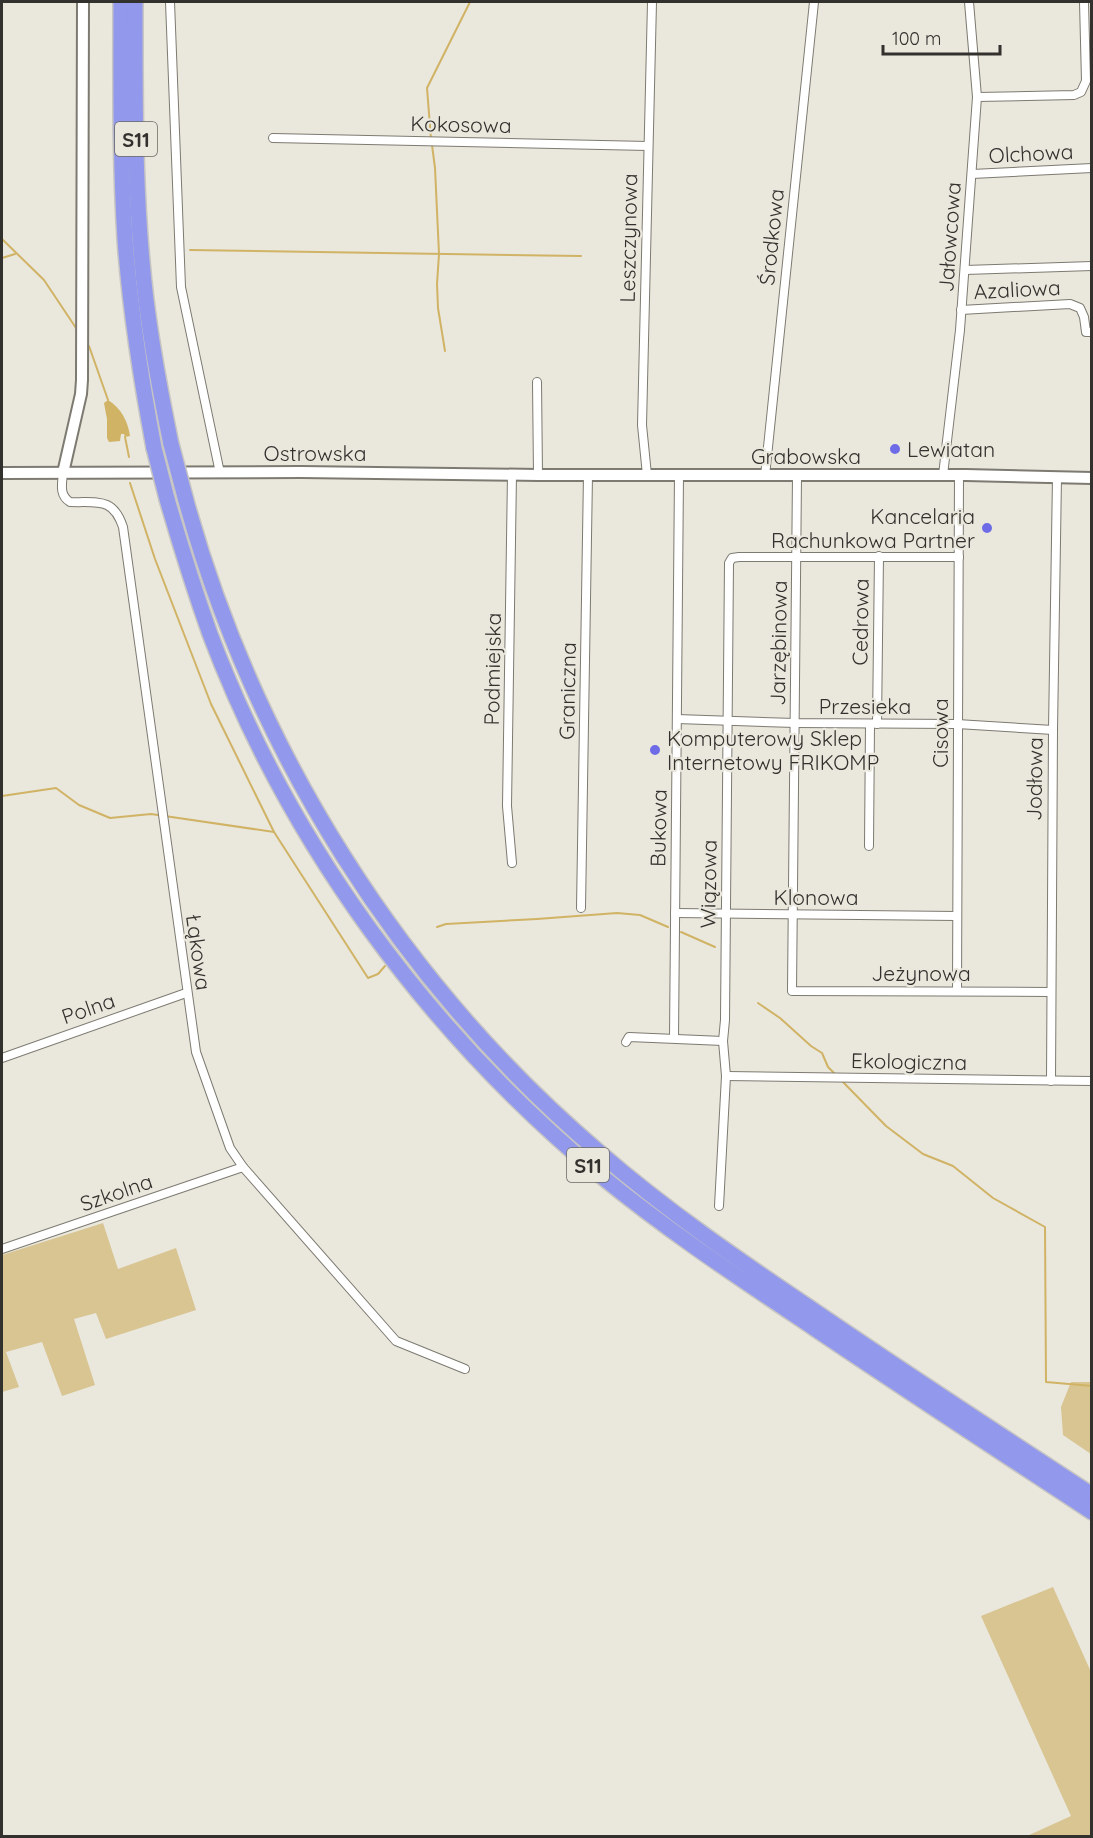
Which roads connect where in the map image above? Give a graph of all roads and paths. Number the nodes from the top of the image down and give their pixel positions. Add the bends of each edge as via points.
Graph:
1 (83, 2) edge
2 (121, 2) edge
3 (135, 2) edge
4 (170, 2) edge
5 (652, 2) edge
6 (814, 2) edge
7 (969, 2) edge
8 (1084, 2) edge
9 (976, 97) junction
10 (273, 138) dead end
11 (648, 146) junction
12 (1092, 168) edge
13 (972, 174) junction
14 (1092, 266) edge
15 (965, 270) junction
16 (962, 310) junction
17 (1092, 332) edge
18 (537, 382) dead end
19 (2, 472) edge
20 (63, 473) junction
21 (220, 473) junction
22 (512, 474) junction
23 (538, 475) junction
24 (588, 475) junction
25 (628, 475) joint
26 (647, 475) junction
27 (679, 475) junction
28 (943, 475) junction
29 (959, 475) junction
30 (765, 476) junction
31 (797, 476) junction
32 (1057, 477) junction
33 (1092, 477) edge
34 (879, 556) junction
35 (798, 557) junction
36 (959, 557) junction
37 (677, 719) junction
38 (728, 720) junction
39 (795, 723) junction
40 (873, 724) junction
41 (957, 724) junction
42 (1053, 730) junction
43 (869, 846) dead end
44 (512, 863) dead end
45 (581, 908) dead end
46 (675, 913) junction
47 (725, 914) junction
48 (792, 915) junction
49 (957, 916) junction
50 (792, 991) joint
51 (957, 991) junction
52 (1051, 992) junction
53 (186, 993) junction
54 (674, 1038) junction
55 (723, 1041) junction
56 (626, 1042) dead end
57 (2, 1058) edge
58 (726, 1076) junction
59 (1051, 1081) junction
60 (1092, 1081) edge
61 (243, 1167) junction
62 (719, 1206) dead end
63 (2, 1249) edge
64 (465, 1369) dead end
65 (1092, 1496) edge
66 (1092, 1512) edge

1 - 20 street via 82,380
2 - 66 highway, S11, bridge via 125,239 134,331 154,448 188,572 211,636 257,741 306,832 378,942 450,1029 557,1138 653,1218
3 - 65 highway, S11, bridge via 142,263 171,444 219,604 244,669 307,795 350,866 441,991 502,1060 598,1152 704,1235
4 - 21 street via 181,286
5 - 11 street, Leszczynowa
6 - 30 street, Środkowa
7 - 9 street, Jałowcowa
8 - 9 street via 1086,81 1081,92
9 - 13 street, Jałowcowa
10 - 11 street, Kokosowa
11 - 26 street, Leszczynowa via 642,424
12 - 13 street, Olchowa
13 - 15 street, Jałowcowa
14 - 15 street
15 - 16 street, Jałowcowa
16 - 17 street, Azaliowa via 1070,304 1080,308 1086,332
16 - 28 street, Jałowcowa
18 - 23 street
19 - 20 street, Ostrowska
20 - 21 street, Ostrowska
20 - 53 street, Łąkowa via 62,491 67,500 107,504 119,515 123,527
21 - 22 street, Ostrowska
22 - 23 street, Ostrowska
22 - 44 street, Podmiejska via 507,806
23 - 24 street, Ostrowska
24 - 25 street, Ostrowska
24 - 45 street, Graniczna
25 - 26 street, Grabowska
26 - 27 street, Grabowska
27 - 30 street, Grabowska
27 - 37 street, Bukowa
28 - 29 street, Grabowska
28 - 31 street, Grabowska
29 - 32 street, Grabowska
29 - 36 street, Cisowa
30 - 31 street, Grabowska
31 - 35 street, Jarzębinowa
32 - 33 street, Grabowska
32 - 42 street, Jodłowa
34 - 35 street
34 - 36 street
34 - 40 street, Cedrowa
35 - 38 street, Wiązowa via 739,556 729,562
35 - 39 street, Jarzębinowa
36 - 41 street, Cisowa
37 - 38 street, Przesieka
37 - 46 street, Bukowa
38 - 39 street, Przesieka
38 - 47 street, Wiązowa
39 - 40 street, Przesieka
39 - 48 street, Jarzębinowa
40 - 41 street, Przesieka
40 - 43 street, Cedrowa
41 - 42 street, Przesieka
41 - 49 street, Cisowa
42 - 52 street, Jodłowa
46 - 47 street, Klonowa
46 - 54 street, Bukowa
47 - 48 street, Klonowa
47 - 55 street, Wiązowa
48 - 49 street, Klonowa
48 - 50 street, Jarzębinowa
49 - 51 street, Cisowa
50 - 51 street, Jeżynowa
51 - 52 street, Jeżynowa
52 - 59 street, Jodłowa
53 - 57 street, Polna
53 - 61 street, Łąkowa via 196,1052 230,1148
54 - 55 street
54 - 56 street via 629,1037
55 - 58 street, Wiązowa
58 - 59 street, Ekologiczna
58 - 62 street, Wiązowa
59 - 60 street, Ekologiczna
61 - 63 street, Szkolna
61 - 64 street, Łąkowa via 396,1341

